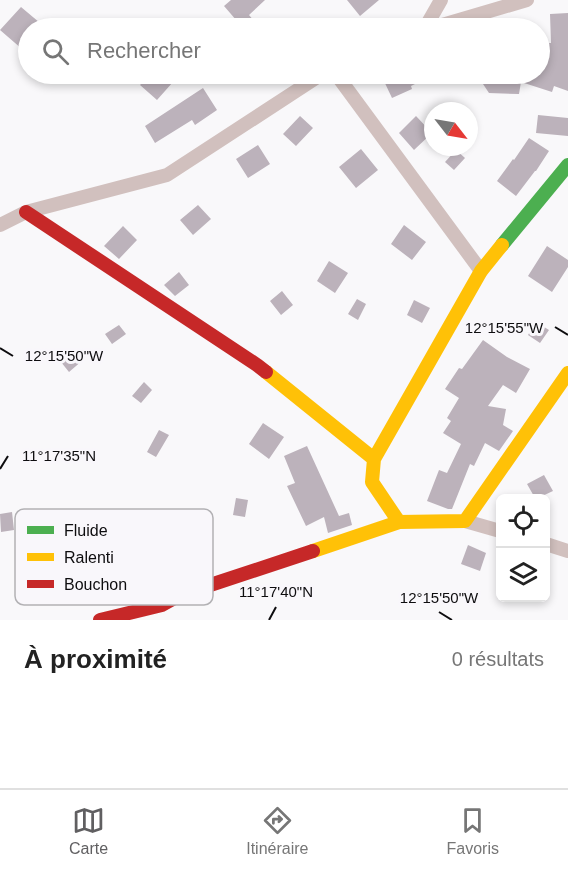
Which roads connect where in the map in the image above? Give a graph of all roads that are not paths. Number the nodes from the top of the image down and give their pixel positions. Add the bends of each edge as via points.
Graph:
1 (441, 0) edge
2 (527, 0) edge
3 (431, 18) edge
4 (466, 18) edge
5 (307, 84) edge
6 (343, 84) edge
7 (568, 165) edge
8 (26, 212) junction
9 (0, 225) edge
10 (481, 271) junction
11 (568, 374) edge
12 (374, 459) junction
13 (465, 521) junction
14 (399, 522) junction
15 (496, 530) edge
16 (550, 545) edge
17 (568, 551) edge
18 (213, 584) edge
19 (162, 605) edge
20 (100, 620) edge

1 - 3 street
2 - 4 street
5 - 8 street via 167,176
6 - 10 street
7 - 10 street
8 - 9 street
8 - 12 street via 257,365
10 - 12 street
11 - 13 street
12 - 14 street via 372,482
13 - 14 street
13 - 15 street
14 - 18 street
16 - 17 street
19 - 20 street

